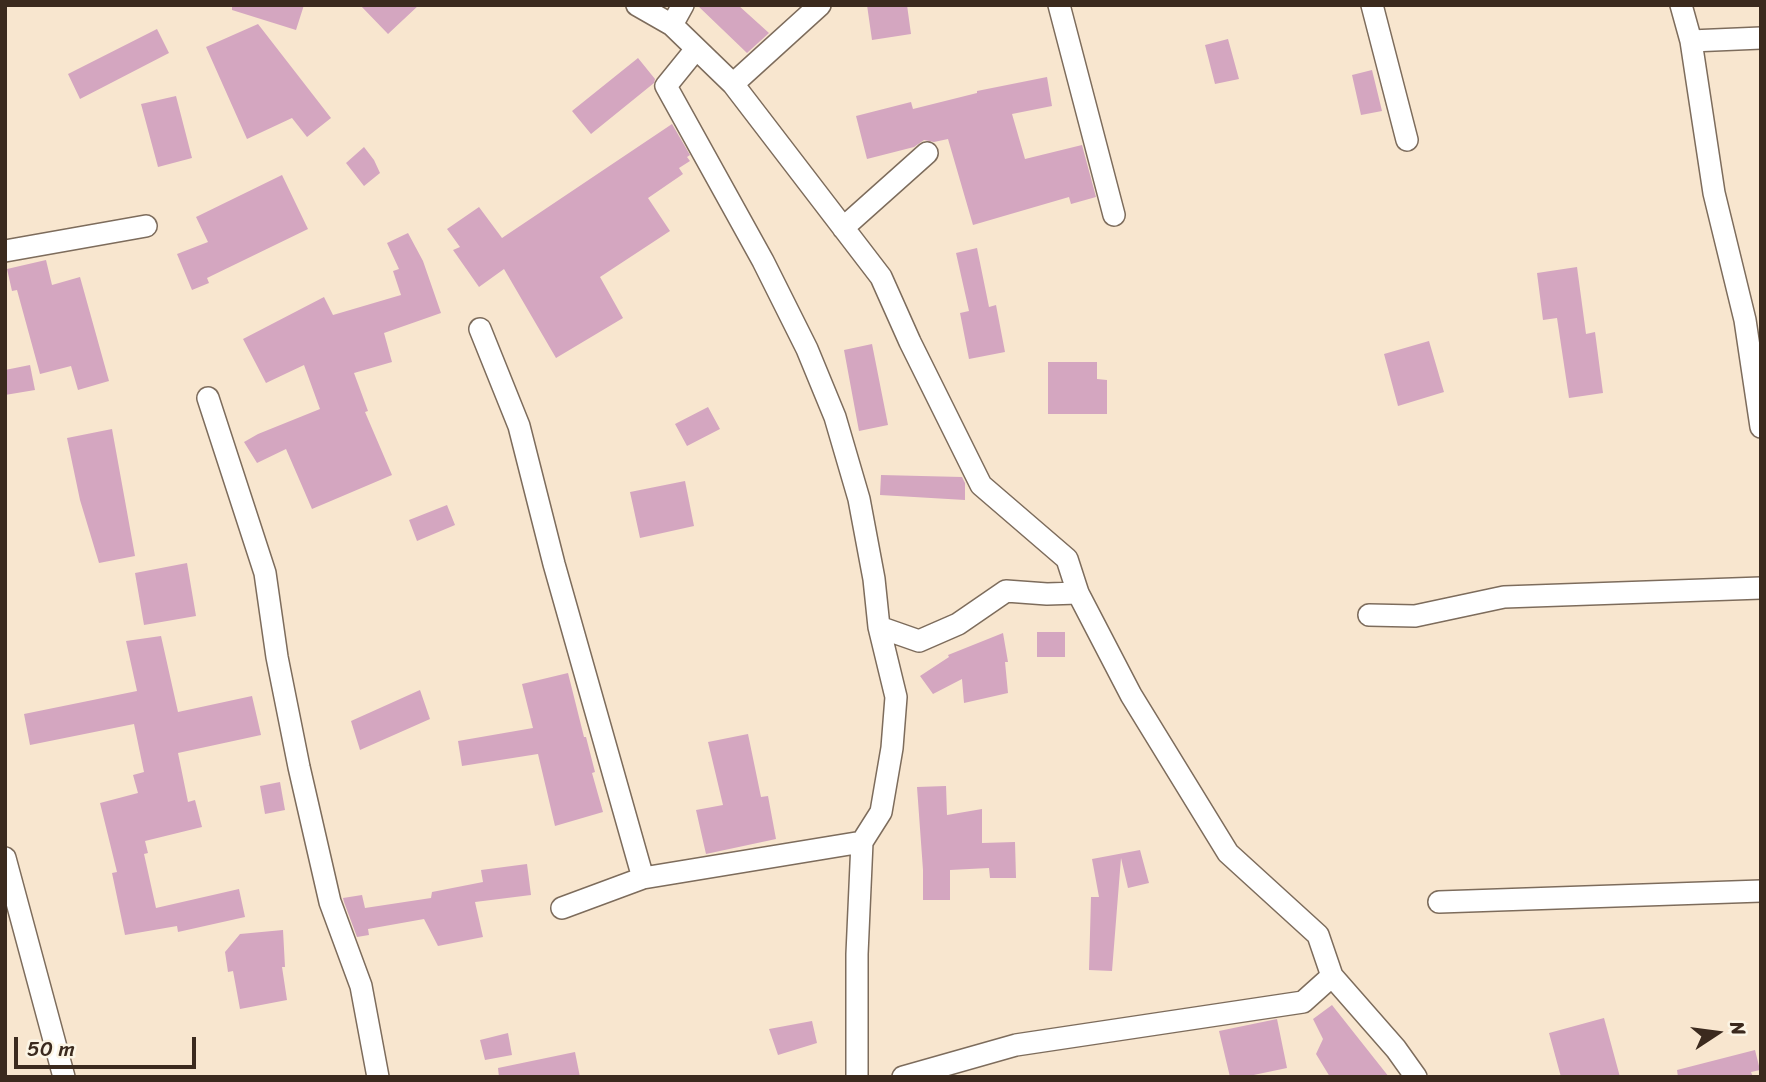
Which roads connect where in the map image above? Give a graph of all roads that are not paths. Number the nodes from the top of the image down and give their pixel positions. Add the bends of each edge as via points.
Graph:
1 (637, 5) edge
2 (683, 5) edge
3 (820, 5) edge
4 (1059, 5) edge
5 (1372, 5) edge
6 (1681, 5) edge
7 (672, 25) junction
8 (1761, 38) edge
9 (1691, 41) junction
10 (696, 49) junction
11 (733, 85) junction
12 (1407, 140) dead end
13 (927, 153) dead end
14 (1114, 215) dead end
15 (146, 226) dead end
16 (844, 228) junction
17 (5, 251) edge
18 (480, 329) dead end
19 (208, 398) dead end
20 (1761, 427) edge
21 (1761, 587) edge
22 (1078, 593) junction
23 (1369, 615) dead end
24 (879, 627) junction
25 (862, 842) junction
26 (5, 858) edge
27 (643, 878) junction
28 (1761, 891) edge
29 (1438, 902) dead end
30 (562, 908) dead end
31 (1332, 976) junction
32 (64, 1077) edge
33 (378, 1077) edge
34 (857, 1077) edge
35 (903, 1077) edge
36 (1416, 1077) edge

1 - 7 street
2 - 7 street
3 - 11 street
4 - 14 street
5 - 12 street
6 - 9 street
7 - 10 street
8 - 9 street
9 - 20 street via 1714,193 1745,320
10 - 11 street
10 - 24 street via 666,86 763,261 835,417 859,499
11 - 16 street
13 - 16 street
15 - 17 street
16 - 22 street via 881,277 981,485 1067,559
18 - 27 street via 519,426
19 - 33 street via 265,573 299,767 330,902 361,986
21 - 23 street via 1504,597 1415,616
22 - 24 street via 1006,591 958,624 919,641
22 - 31 street via 1131,695 1228,853 1318,934
24 - 25 street via 896,697 881,812
25 - 27 street
25 - 34 street
26 - 32 street
27 - 30 street
28 - 29 street
31 - 35 street via 1303,1002 1017,1045
31 - 36 street

